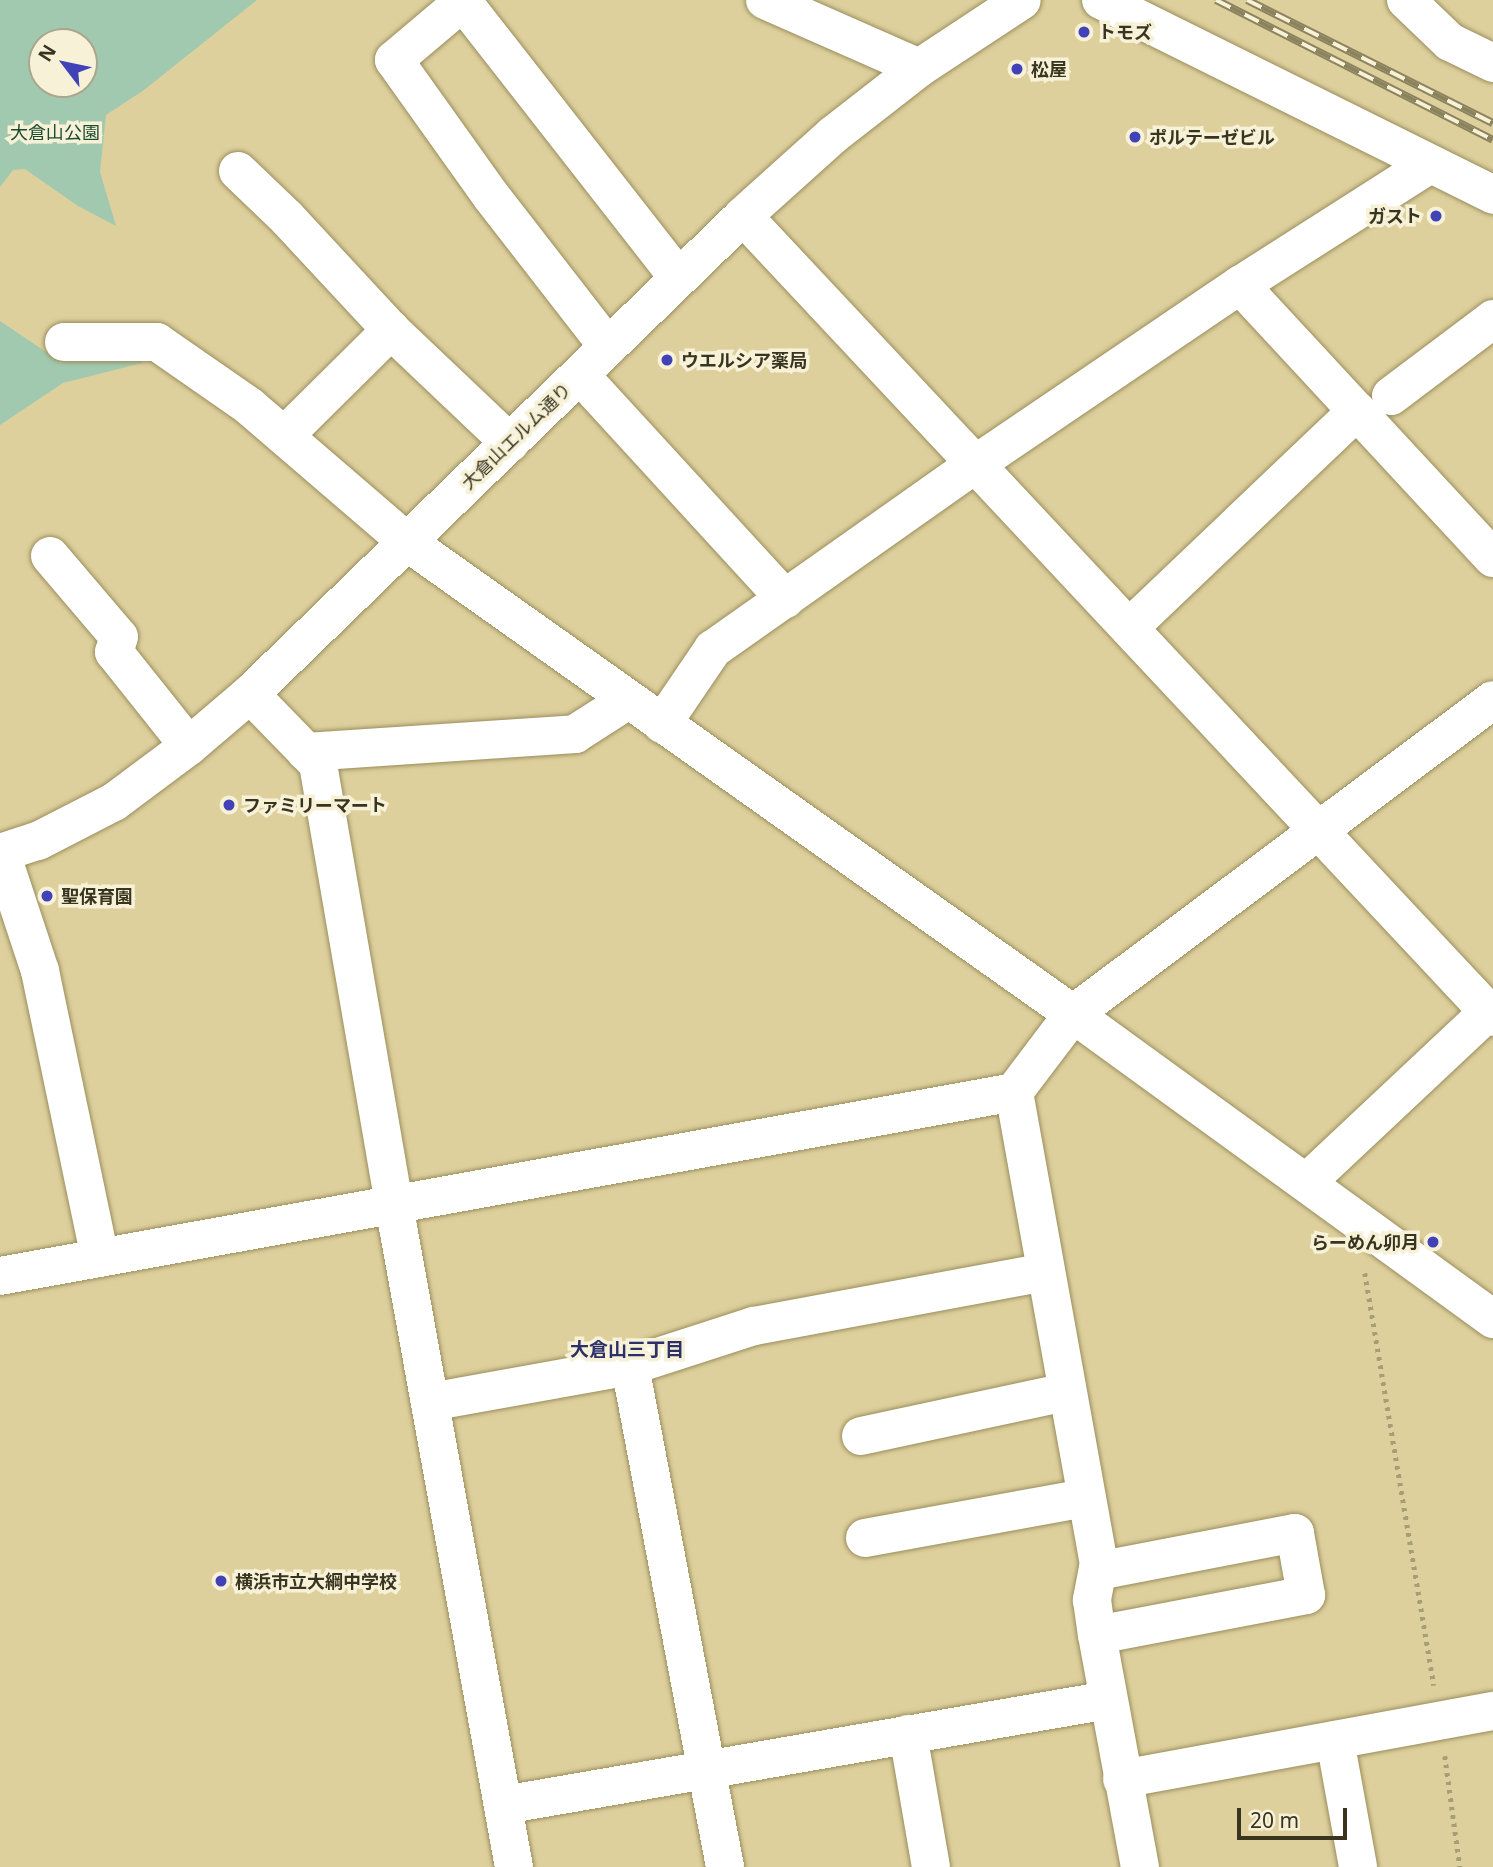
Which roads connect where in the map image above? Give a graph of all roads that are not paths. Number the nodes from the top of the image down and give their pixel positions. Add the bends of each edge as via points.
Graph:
1 (765, 0) edge
2 (1101, 0) edge
3 (1406, 0) edge
4 (464, 1) edge
5 (1016, 1) edge
6 (1493, 63) edge
7 (919, 68) junction
8 (1430, 164) junction
9 (238, 171) dead end
10 (1493, 195) edge
11 (743, 216) junction
12 (679, 278) junction
13 (1240, 285) junction
14 (1493, 319) edge
15 (391, 330) junction
16 (64, 342) dead end
17 (608, 347) junction
18 (580, 374) junction
19 (1374, 404) junction
20 (284, 436) junction
21 (510, 443) junction
22 (977, 463) junction
23 (407, 542) junction
24 (50, 556) dead end
25 (1493, 558) edge
26 (785, 599) junction
27 (1129, 628) junction
28 (250, 694) junction
29 (628, 700) junction
30 (1493, 701) edge
31 (663, 724) junction
32 (189, 746) junction
33 (306, 751) junction
34 (1317, 832) junction
35 (1, 853) edge
36 (1487, 1001) edge
37 (1073, 1014) junction
38 (1014, 1092) junction
39 (1307, 1182) junction
40 (395, 1204) junction
41 (100, 1258) junction
42 (1045, 1272) junction
43 (0, 1276) edge
44 (1493, 1319) edge
45 (630, 1366) junction
46 (1067, 1392) junction
47 (430, 1402) junction
48 (861, 1436) dead end
49 (1086, 1498) junction
50 (865, 1538) dead end
51 (1098, 1571) junction
52 (1097, 1634) junction
53 (1108, 1700) junction
54 (1493, 1711) edge
55 (908, 1734) junction
56 (1335, 1740) junction
57 (708, 1769) junction
58 (1122, 1779) junction
59 (504, 1805) junction
60 (514, 1867) edge
61 (725, 1867) edge
62 (931, 1867) edge
63 (1140, 1867) edge
64 (1358, 1867) edge

1 - 7 street
2 - 8 street
3 - 6 street via 1450,42
4 - 12 street
4 - 17 street via 394,60 491,196
5 - 7 street, 大倉山エルム通り
7 - 11 street, 大倉山エルム通り via 833,135
8 - 10 street
8 - 13 street
9 - 15 street
11 - 12 street, 大倉山エルム通り
11 - 22 street
12 - 17 street, 大倉山エルム通り
13 - 19 street
13 - 22 street
14 - 19 street
15 - 20 street
15 - 21 street
16 - 20 street via 157,342
17 - 18 street, 大倉山エルム通り
18 - 21 street, 大倉山エルム通り
18 - 26 street
19 - 25 street
19 - 27 street
20 - 23 street
21 - 23 street, 大倉山エルム通り
22 - 26 street
22 - 27 street
23 - 28 street, 大倉山エルム通り
23 - 29 street
24 - 32 street via 119,637 114,652
26 - 31 street via 713,649
27 - 34 street
28 - 32 street, 大倉山エルム通り
28 - 33 street
29 - 31 street
29 - 33 street via 575,734
30 - 34 street
31 - 37 street
32 - 35 street, 大倉山エルム通り via 114,802 38,841
33 - 40 street via 318,764
34 - 36 street
34 - 37 street
35 - 41 street via 40,971
36 - 39 street
37 - 38 street
37 - 39 street
38 - 40 street
38 - 42 street
39 - 44 street
40 - 41 street
40 - 47 street
41 - 43 street
42 - 45 street via 754,1326
42 - 46 street
45 - 47 street
45 - 57 street
46 - 48 street
46 - 49 street
47 - 59 street
49 - 50 street
49 - 51 street
51 - 52 street via 1092,1600
51 - 52 street via 1295,1533 1306,1595
52 - 53 street
53 - 55 street
53 - 58 street
54 - 56 street
55 - 57 street
55 - 62 street
56 - 58 street
56 - 64 street
57 - 59 street
57 - 61 street
58 - 63 street
59 - 60 street

